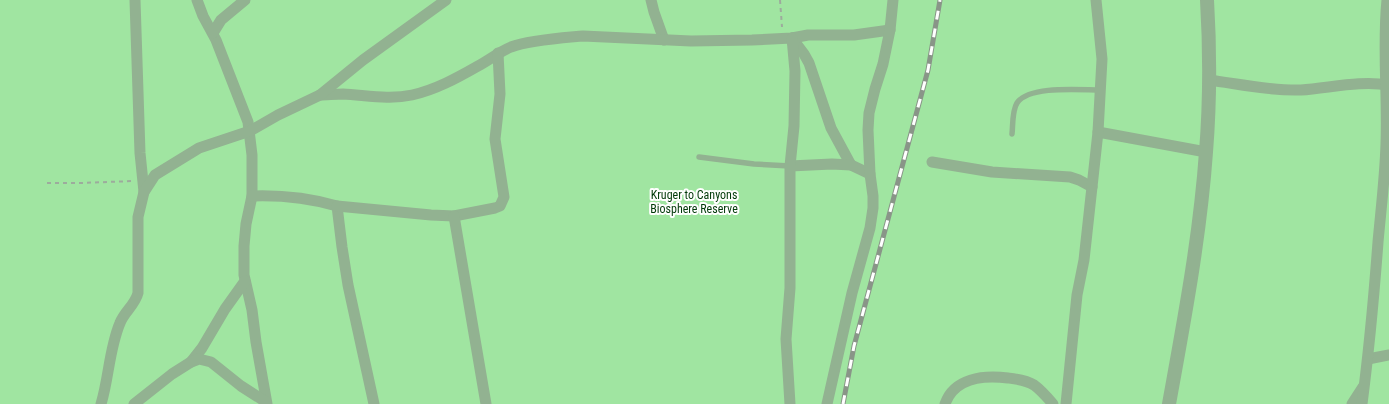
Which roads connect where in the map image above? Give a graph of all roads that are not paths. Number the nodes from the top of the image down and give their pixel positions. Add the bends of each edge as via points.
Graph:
1 (135, 0) edge
2 (197, 0) edge
3 (245, 0) edge
4 (446, 0) edge
5 (651, 0) edge
6 (893, 0) edge
7 (1096, 0) edge
8 (1207, 0) edge
9 (1387, 0) edge
10 (890, 30) junction
11 (213, 33) junction
12 (788, 38) junction
13 (664, 40) junction
14 (498, 53) junction
15 (1209, 80) junction
16 (1388, 85) edge
17 (1100, 90) junction
18 (320, 95) junction
19 (250, 131) junction
20 (1098, 132) junction
21 (1012, 134) dead end
22 (1206, 152) junction
23 (699, 157) dead end
24 (932, 162) dead end
25 (790, 166) junction
26 (851, 166) junction
27 (870, 174) junction
28 (144, 186) junction
29 (1092, 187) junction
30 (252, 196) junction
31 (337, 206) junction
32 (454, 216) junction
33 (1384, 223) edge
34 (245, 280) junction
35 (1389, 355) edge
36 (1368, 359) junction
37 (191, 362) junction
38 (1365, 384) junction
39 (266, 403) edge
40 (101, 404) edge
41 (134, 404) edge
42 (374, 404) edge
43 (486, 404) edge
44 (790, 404) edge
45 (827, 404) edge
46 (945, 404) edge
47 (1053, 404) edge
48 (1066, 404) edge
49 (1169, 404) edge
50 (1352, 404) edge
51 (1362, 404) edge

1 - 28 street
2 - 11 street
3 - 11 street via 221,20
4 - 18 street
5 - 13 street
6 - 10 street
7 - 17 street via 1102,59
8 - 15 street
9 - 16 street via 1384,35
10 - 12 street
10 - 27 street via 869,113
11 - 19 street
12 - 13 street
12 - 25 street via 795,72
12 - 26 street via 809,63 831,128
13 - 14 street via 576,37 527,43
14 - 18 street via 449,82 412,95
14 - 32 street via 500,94 494,139 503,201 495,208
15 - 16 street via 1301,90 1343,85
15 - 22 street
16 - 33 street
17 - 20 street
17 - 21 lane via 1028,95 1016,106
18 - 19 street
19 - 28 street via 192,152 155,175
19 - 30 street
20 - 22 street
20 - 29 street
22 - 49 street via 1199,219
23 - 25 lane
24 - 29 street via 992,172 1070,177
25 - 26 street
25 - 44 street via 790,288 786,339
26 - 27 street
27 - 45 street via 873,208 870,228
28 - 40 street via 138,216 138,293 120,323
29 - 48 street
30 - 31 street via 294,197
30 - 34 street via 244,246
31 - 32 street
31 - 42 street via 348,285
32 - 43 street
33 - 36 street
34 - 37 street
34 - 39 street
35 - 36 street
36 - 38 street
37 - 39 street via 211,362
37 - 41 street
38 - 50 street
38 - 51 street
46 - 47 street via 955,388 987,376 1019,379 1033,384

